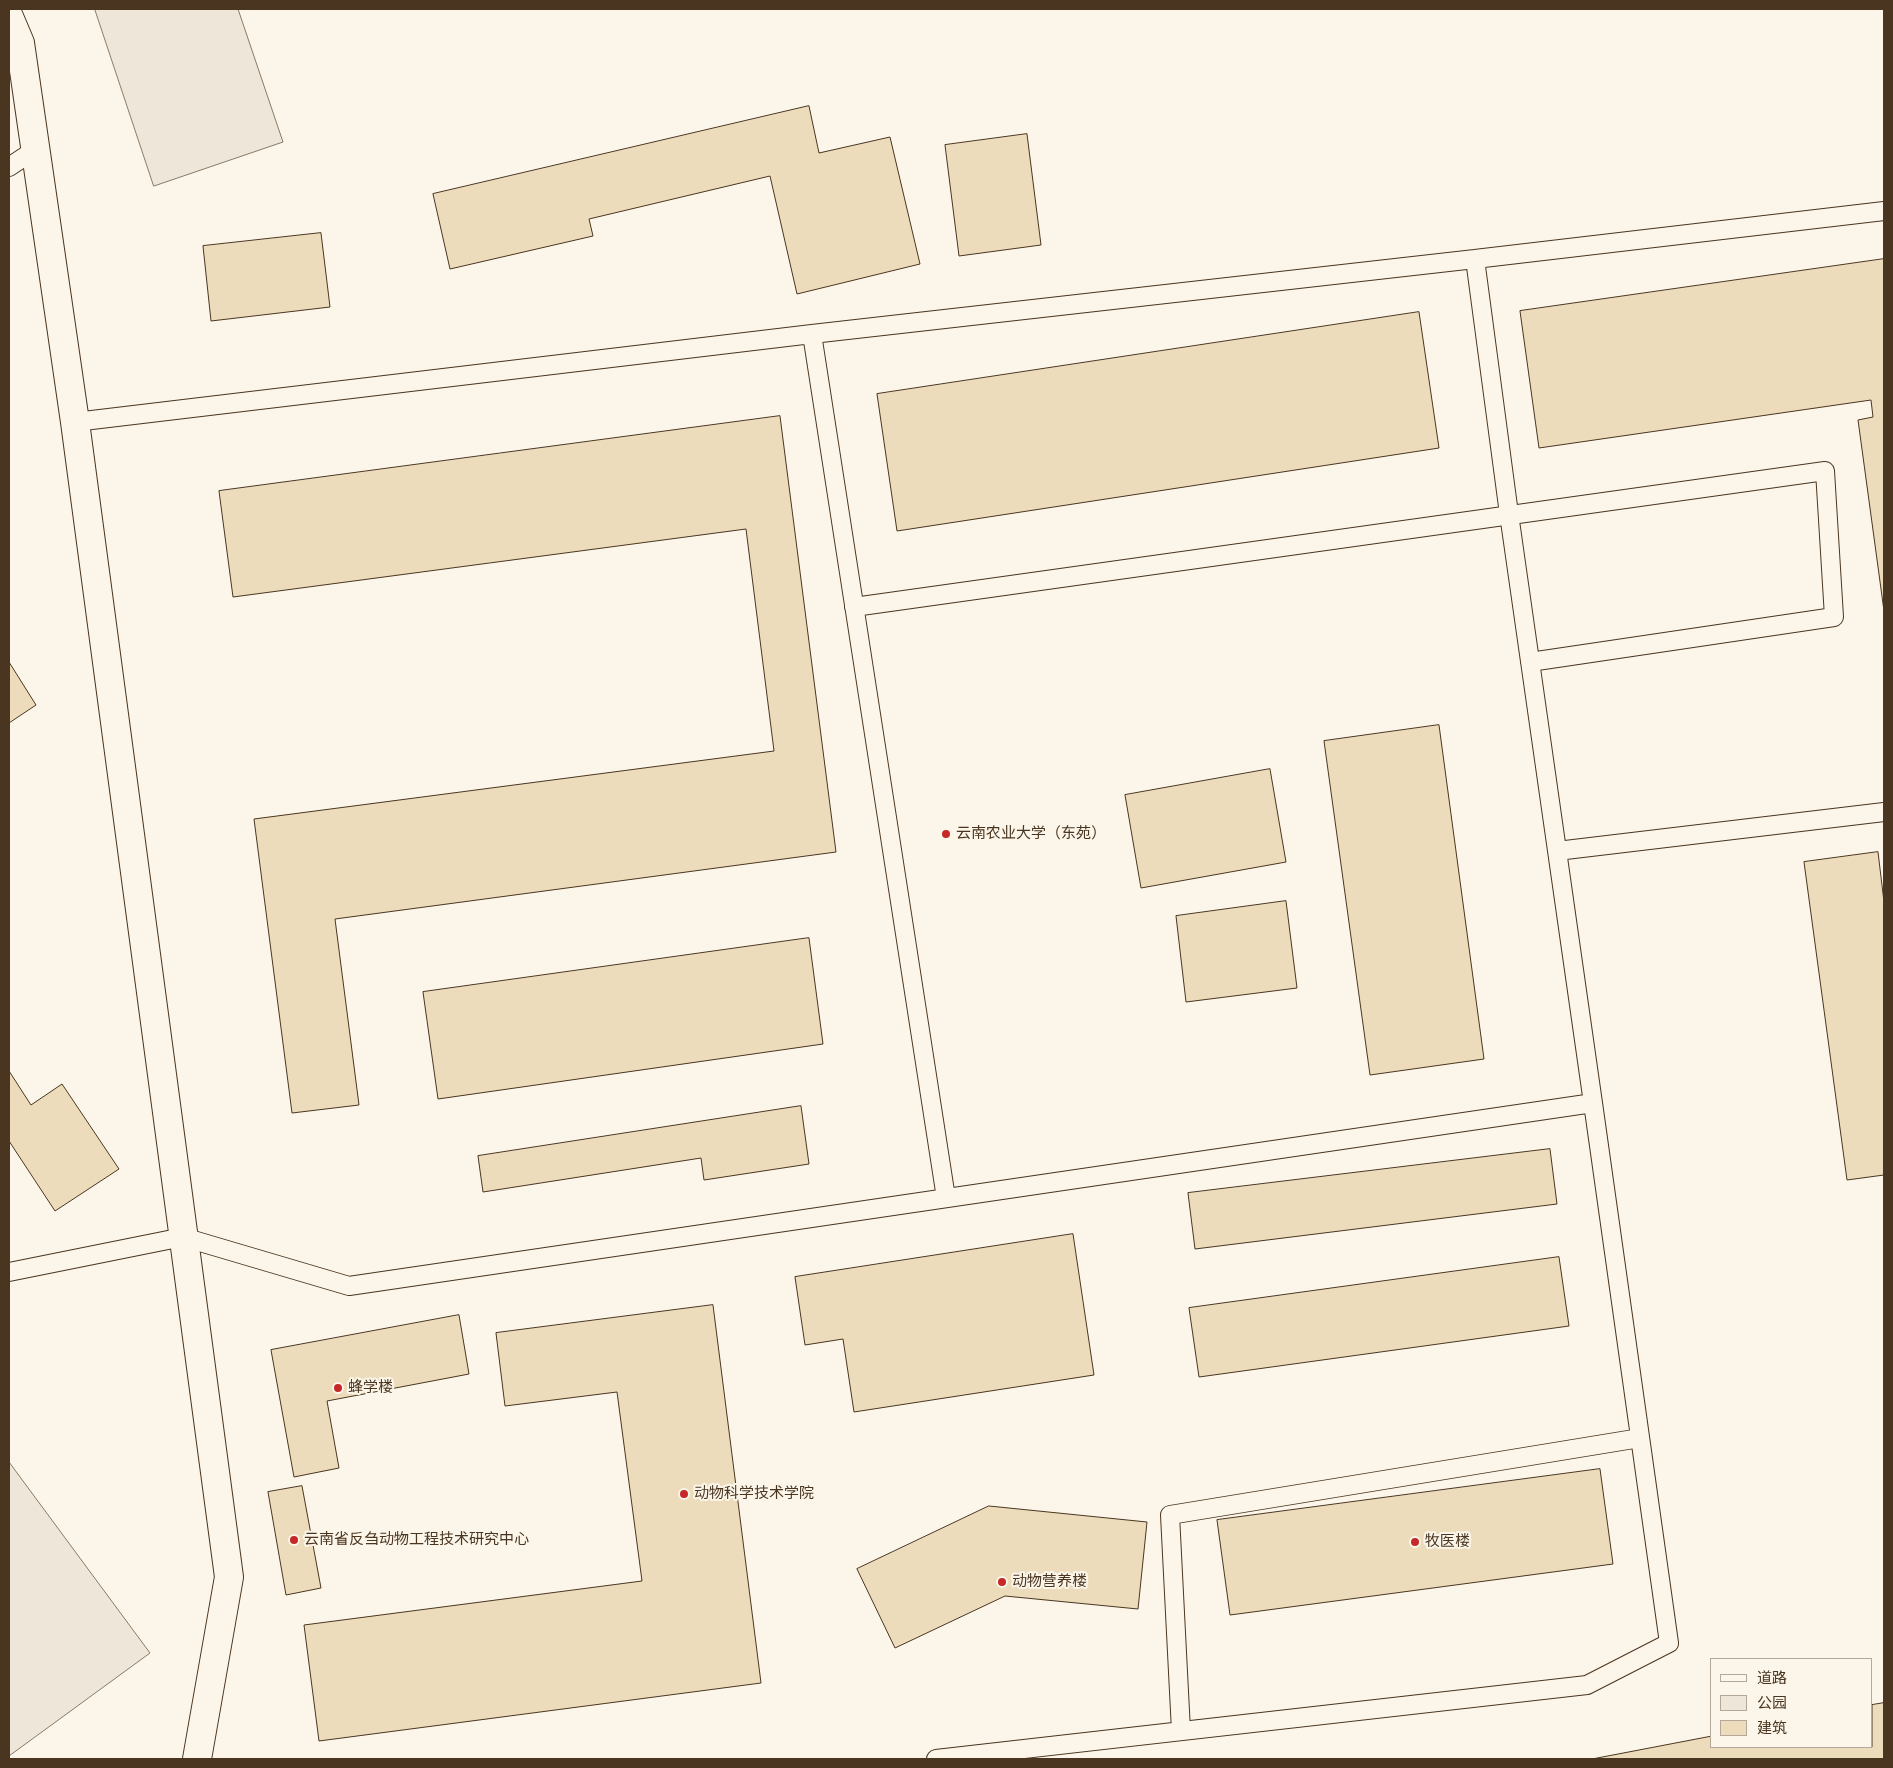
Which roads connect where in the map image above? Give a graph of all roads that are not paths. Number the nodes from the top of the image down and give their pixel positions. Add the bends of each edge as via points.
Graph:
1 (9, 17) edge
2 (36, 150) junction
3 (9, 167) edge
4 (1884, 211) edge
5 (1474, 259) junction
6 (812, 334) junction
7 (75, 422) junction
8 (1509, 514) junction
9 (854, 606) junction
10 (1530, 662) junction
11 (1884, 812) edge
12 (1557, 851) junction
13 (1593, 1102) junction
14 (946, 1198) junction
15 (184, 1237) junction
16 (9, 1272) edge
17 (1640, 1438) junction
18 (1181, 1731) junction
19 (197, 1759) edge
20 (936, 1759) edge

1 - 2 street via 20,43
2 - 3 lane
2 - 7 street
4 - 5 lane
5 - 6 lane
5 - 8 lane
6 - 7 lane
6 - 9 lane
7 - 15 street
8 - 9 lane
8 - 10 lane
8 - 10 lane via 1825,470 1834,617
9 - 14 lane
10 - 12 lane
11 - 12 lane
12 - 13 lane
13 - 14 lane
13 - 17 lane
14 - 15 lane via 349,1286
15 - 16 lane
15 - 19 street via 229,1577
17 - 18 lane via 1170,1515
17 - 18 lane via 1669,1643 1587,1685
18 - 20 lane

